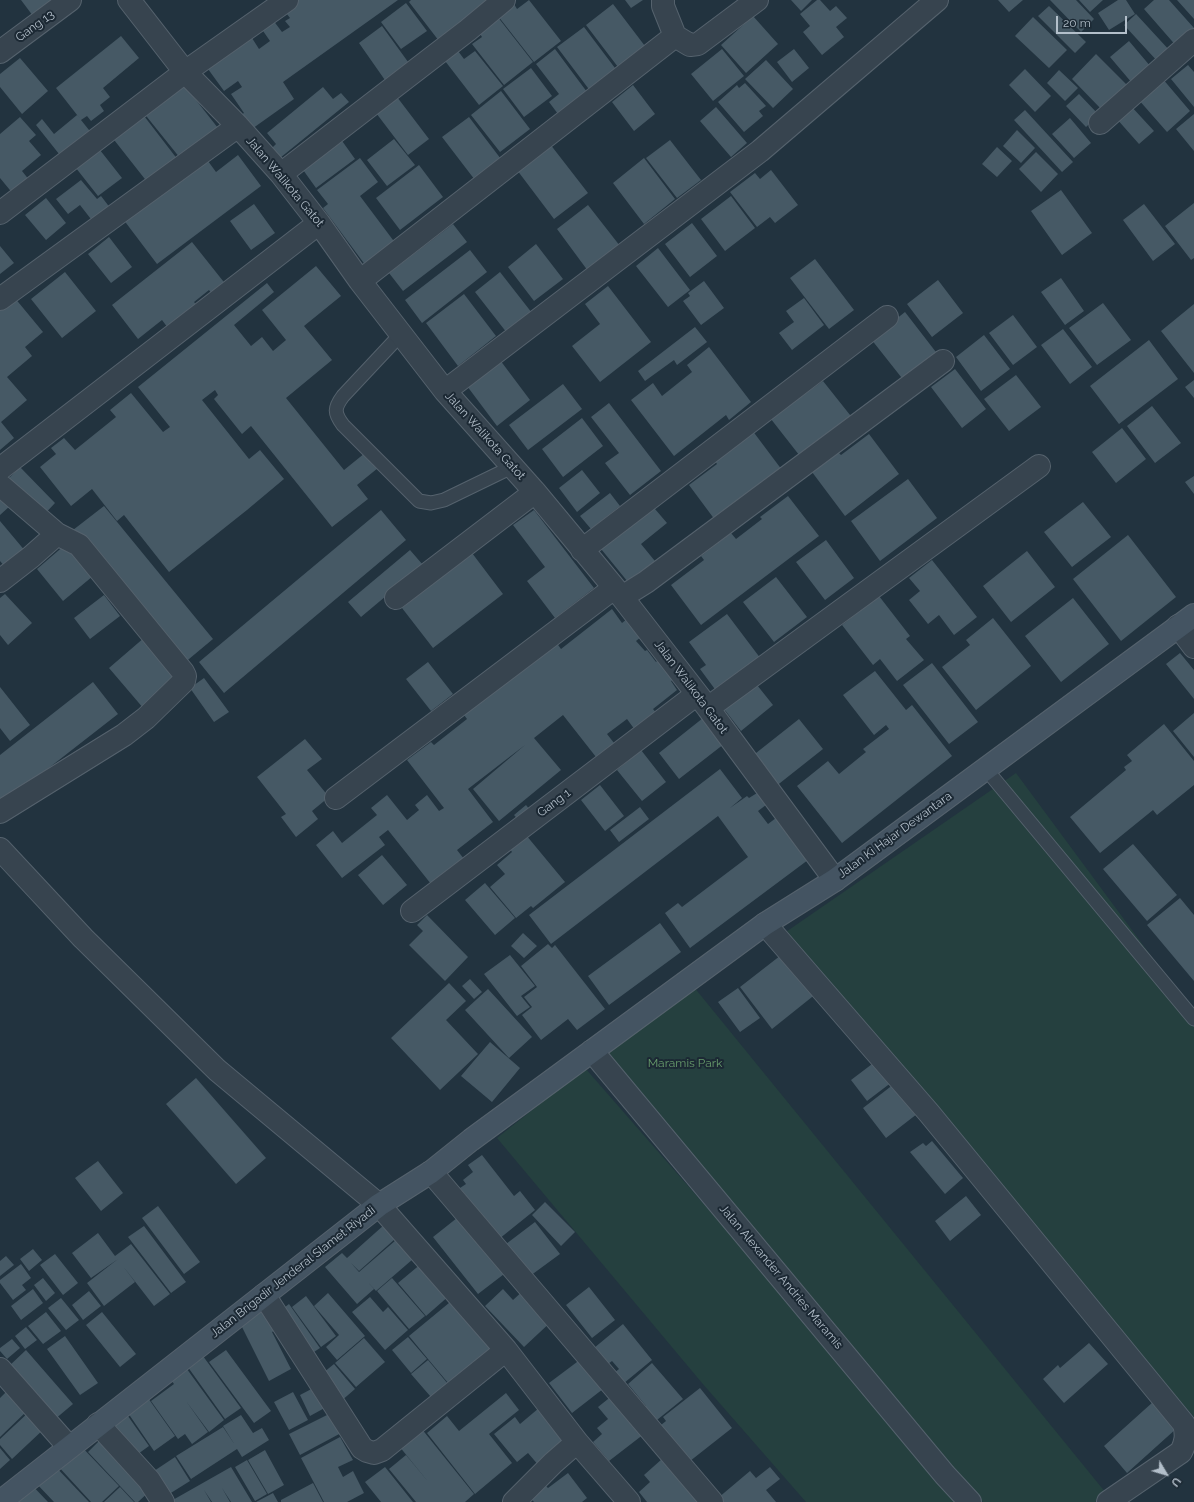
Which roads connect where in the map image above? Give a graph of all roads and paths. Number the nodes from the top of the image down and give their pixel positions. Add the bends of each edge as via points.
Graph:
1 (70, 0) edge
2 (128, 0) edge
3 (287, 0) edge
4 (504, 0) edge
5 (663, 0) edge
6 (757, 0) edge
7 (937, 0) edge
8 (675, 36) junction
9 (1194, 40) edge
10 (0, 52) edge
11 (185, 72) junction
12 (1100, 123) dead end
13 (238, 126) junction
14 (280, 174) junction
15 (0, 213) edge
16 (320, 223) junction
17 (360, 280) junction
18 (0, 299) edge
19 (886, 317) dead end
20 (402, 333) junction
21 (943, 361) dead end
22 (445, 391) junction
23 (1039, 466) dead end
24 (512, 467) junction
25 (0, 470) edge
26 (0, 485) edge
27 (535, 492) junction
28 (57, 534) junction
29 (582, 550) junction
30 (0, 580) edge
31 (618, 593) junction
32 (396, 598) dead end
33 (1186, 621) edge
34 (1194, 647) edge
35 (702, 701) junction
36 (985, 768) junction
37 (336, 798) dead end
38 (0, 812) edge
39 (0, 849) edge
40 (835, 880) junction
41 (412, 911) dead end
42 (765, 924) junction
43 (1194, 1019) edge
44 (592, 1050) junction
45 (431, 1172) junction
46 (379, 1205) junction
47 (264, 1296) junction
48 (506, 1350) junction
49 (0, 1369) edge
50 (98, 1424) junction
51 (577, 1442) junction
52 (69, 1447) junction
53 (0, 1502) edge
54 (163, 1502) edge
55 (514, 1502) edge
56 (629, 1502) edge
57 (712, 1502) edge
58 (970, 1502) edge
59 (1108, 1502) edge

1 - 10 street, Gang 13
2 - 11 street, Jalan Walikota Gatot
3 - 11 street
4 - 14 street
5 - 8 street via 662,6
6 - 8 street via 698,44 690,45
7 - 22 street via 760,151
8 - 17 street
9 - 12 street
11 - 13 street, Jalan Walikota Gatot
11 - 15 street
13 - 14 street, Jalan Walikota Gatot
13 - 18 street
14 - 16 street, Jalan Walikota Gatot
16 - 17 street, Jalan Walikota Gatot
16 - 25 street
17 - 20 street, Jalan Walikota Gatot
19 - 29 street
20 - 22 street, Jalan Walikota Gatot
20 - 24 lane via 337,405 336,416 343,425 419,501 431,503 444,500
21 - 31 street via 652,577
22 - 24 street, Jalan Walikota Gatot
23 - 35 street, Gang 1
24 - 27 street, Jalan Walikota Gatot
26 - 28 street
27 - 29 street, Jalan Walikota Gatot
27 - 32 street
28 - 30 street
28 - 38 street via 79,545 183,672 184,681 146,718 124,735
29 - 31 street, Jalan Walikota Gatot
31 - 35 street, Jalan Walikota Gatot
31 - 37 street
33 - 34 street
33 - 36 main road, Jalan Ki Hajar Dewantara
35 - 40 street, Jalan Walikota Gatot
35 - 41 street, Gang 1
36 - 40 main road, Jalan Ki Hajar Dewantara
36 - 43 lane
39 - 46 street via 83,938 217,1070
40 - 42 main road, Jalan Ki Hajar Dewantara
42 - 44 main road, Jalan Ki Hajar Dewantara
42 - 59 street via 929,1113 1184,1424 1186,1441 1181,1452
44 - 45 main road, Jalan Brigadir Jenderal Slamet Riyadi
44 - 58 street, Jalan Alexander Andries Maramis
45 - 46 main road, Jalan Brigadir Jenderal Slamet Riyadi
45 - 57 street
46 - 47 main road, Jalan Brigadir Jenderal Slamet Riyadi
46 - 48 street
47 - 48 street via 362,1448 374,1453 405,1433
47 - 50 main road, Jalan Brigadir Jenderal Slamet Riyadi
48 - 51 street
49 - 52 street
50 - 52 main road, Jalan Brigadir Jenderal Slamet Riyadi
50 - 54 street via 149,1480
51 - 55 street
51 - 56 street
52 - 53 main road, Jalan Brigadir Jenderal Slamet Riyadi

